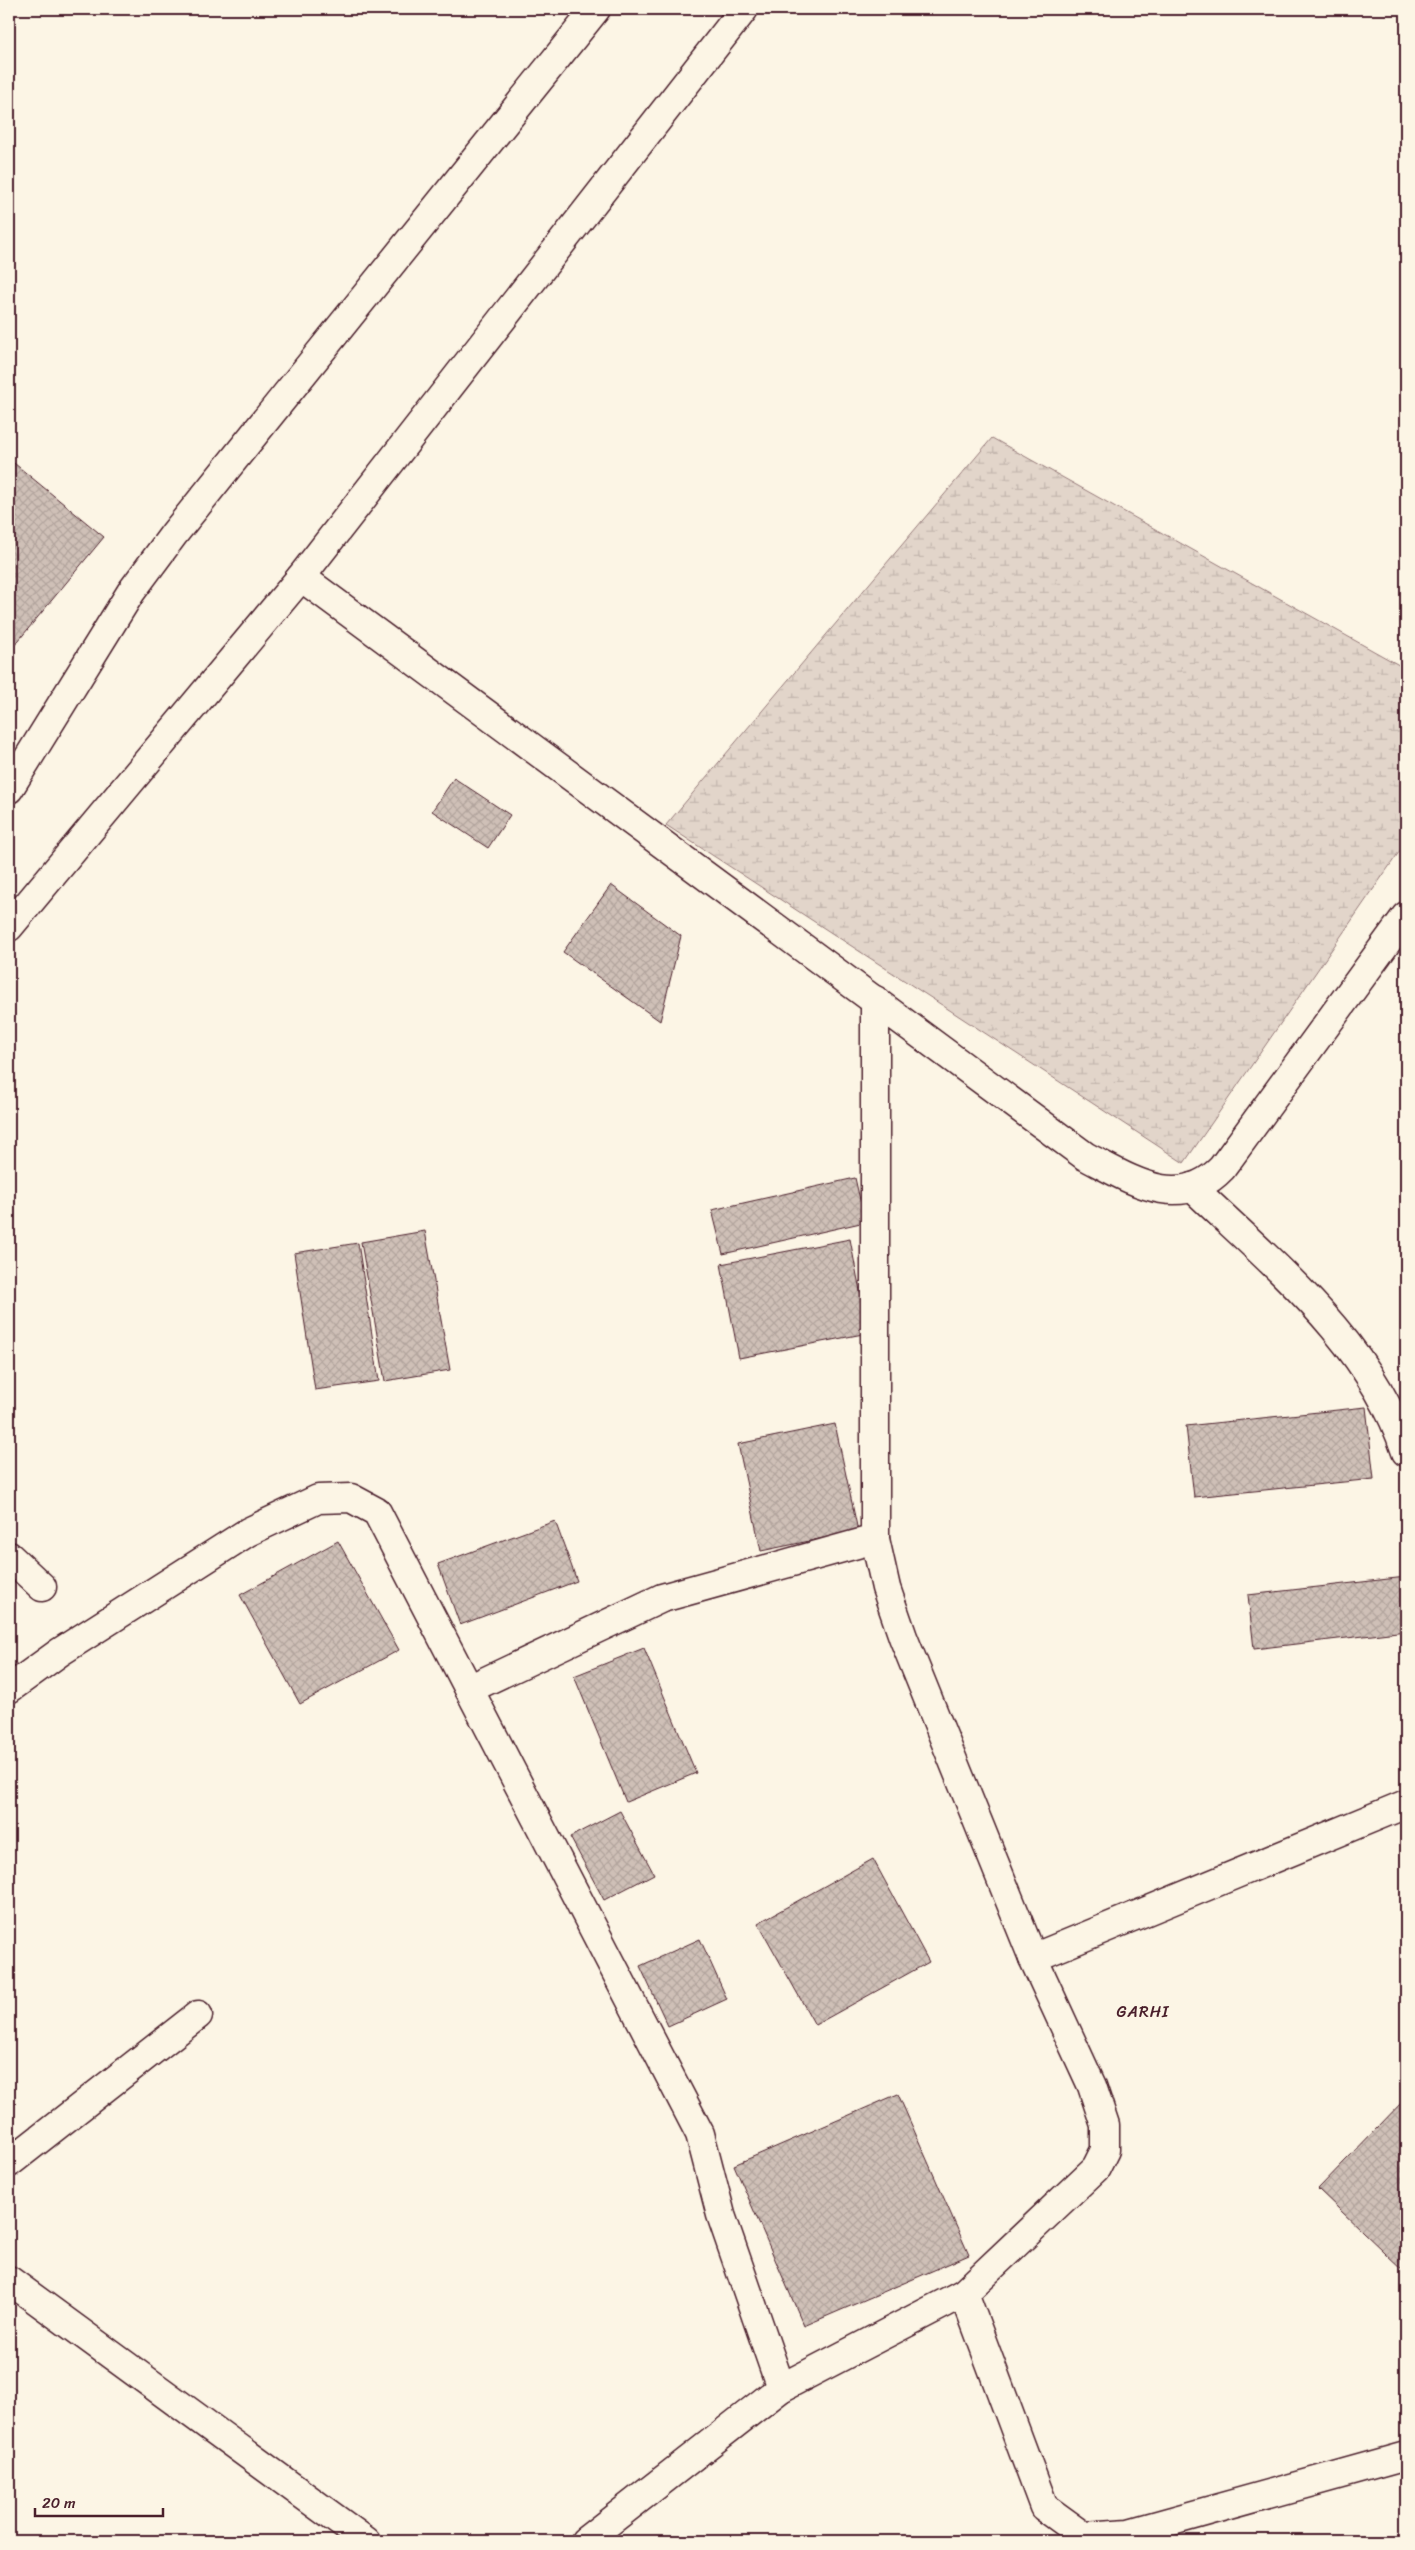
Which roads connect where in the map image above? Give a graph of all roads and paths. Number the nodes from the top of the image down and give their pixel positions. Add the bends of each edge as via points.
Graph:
1 (596, 9) edge
2 (744, 9) edge
3 (301, 577) junction
4 (9, 789) edge
5 (1406, 916) edge
6 (9, 927) edge
7 (875, 1000) junction
8 (1192, 1187) junction
9 (1406, 1452) edge
10 (875, 1539) junction
11 (9, 1556) edge
12 (42, 1587) dead end
13 (9, 1689) edge
14 (470, 1689) junction
15 (1406, 1804) edge
16 (1032, 1958) junction
17 (198, 2015) dead end
18 (9, 2163) edge
19 (9, 2280) edge
20 (964, 2293) junction
21 (782, 2388) junction
22 (1406, 2456) edge
23 (366, 2541) edge
24 (585, 2541) edge

1 - 4 street via 174,534 131,592
2 - 3 street
3 - 6 street
3 - 7 street
5 - 8 street via 1222,1168 1210,1181
7 - 8 street via 1085,1156 1145,1187 1170,1191
7 - 10 street
8 - 9 street via 1326,1317 1371,1377 1399,1429
10 - 14 street via 662,1598
10 - 16 street via 886,1588 903,1637
11 - 12 street
13 - 14 street via 60,1652 248,1532 318,1499 351,1498 378,1512
14 - 21 street via 700,2134 721,2215
15 - 16 street
16 - 20 street via 1092,2086 1105,2124 1105,2150 1096,2168
17 - 18 street
19 - 23 street
20 - 21 street
20 - 22 street via 1044,2506 1084,2536 1130,2533
21 - 24 street

